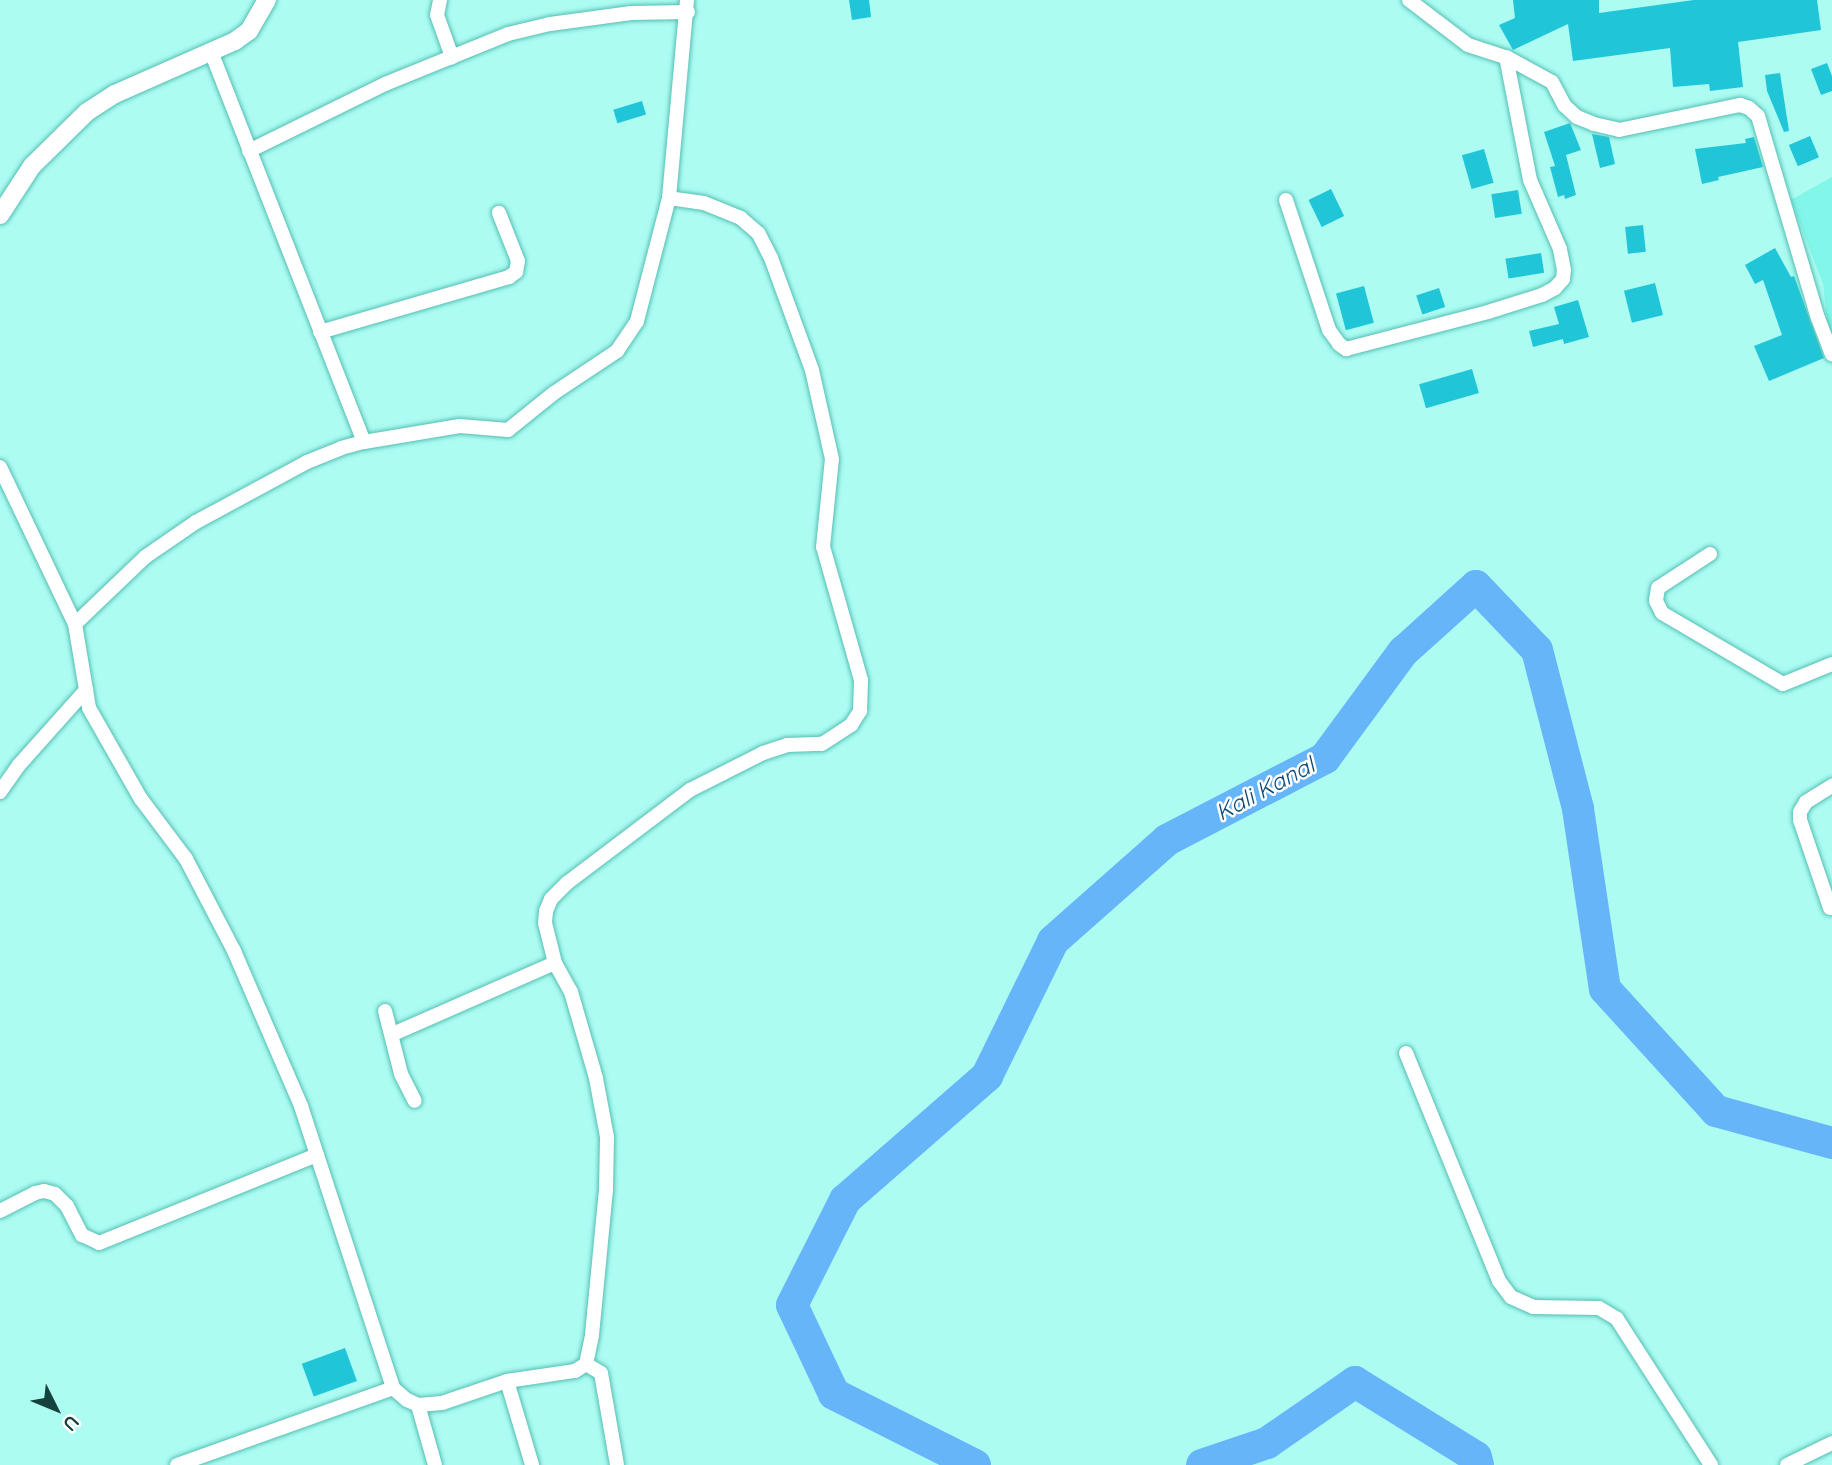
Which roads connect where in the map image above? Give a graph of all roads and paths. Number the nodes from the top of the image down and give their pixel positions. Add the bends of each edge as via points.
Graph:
1 (267, 0) edge
2 (440, 0) edge
3 (1409, 0) edge
4 (687, 6) edge
5 (211, 52) junction
6 (452, 57) junction
7 (1506, 57) junction
8 (249, 151) junction
9 (669, 198) junction
10 (1286, 200) dead end
11 (499, 213) dead end
12 (0, 215) edge
13 (320, 332) junction
14 (1832, 354) edge
15 (363, 442) junction
16 (0, 467) edge
17 (1710, 554) dead end
18 (75, 624) junction
19 (1832, 664) edge
20 (86, 690) junction
21 (1832, 786) edge
22 (0, 792) edge
23 (1830, 908) dead end
24 (555, 962) junction
25 (385, 1011) dead end
26 (393, 1034) junction
27 (1406, 1053) dead end
28 (415, 1101) dead end
29 (317, 1155) junction
30 (0, 1211) edge
31 (586, 1364) junction
32 (508, 1381) junction
33 (393, 1388) junction
34 (418, 1405) junction
35 (1832, 1443) edge
36 (177, 1465) edge
37 (435, 1465) edge
38 (532, 1465) edge
39 (617, 1465) edge
40 (1711, 1465) edge
41 (1787, 1465) edge

1 - 5 street via 249,31
2 - 6 street via 437,15
3 - 7 street via 1468,45
4 - 6 street via 550,24 508,34
4 - 9 street
5 - 8 street
5 - 12 street via 115,94 87,112 32,166
6 - 8 street via 385,84
7 - 10 street via 1530,180 1562,259 1563,279 1555,288 1488,312 1346,349 1329,330
7 - 14 street via 1552,82 1577,117 1606,127 1619,130 1740,105 1758,116
8 - 13 street
9 - 15 street via 637,321 617,351 508,430 460,426
9 - 24 street via 704,203 741,218 758,233 771,258 812,370 832,459 823,547 861,680 860,711 851,725 822,744 787,745 763,753 690,790 567,883 545,911
11 - 13 street via 518,261 516,272 509,277
13 - 15 street
15 - 18 street via 307,462 196,522 145,557
16 - 18 street
17 - 19 street via 1658,588 1656,601 1662,612 1783,684
18 - 20 street
20 - 22 street
20 - 29 street via 89,708 141,799 186,859 234,951 301,1106
21 - 23 street via 1806,802 1800,820
24 - 26 street
24 - 31 street via 571,992 589,1049 607,1137 606,1189
25 - 26 street
26 - 28 street via 401,1074
27 - 40 street via 1499,1281 1511,1297 1533,1307 1599,1308 1617,1320
29 - 30 street via 99,1243 82,1235 55,1194 44,1191
29 - 33 street
31 - 32 street via 575,1371
31 - 39 street via 601,1373
32 - 34 street via 442,1403
32 - 38 street
33 - 34 street
33 - 36 street
34 - 37 street
35 - 41 street

